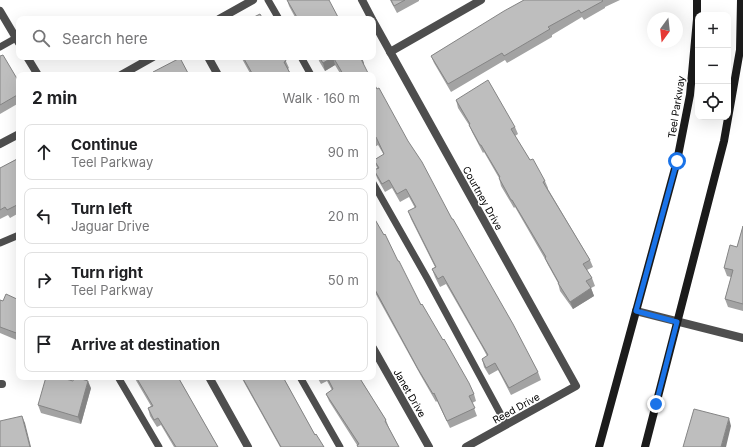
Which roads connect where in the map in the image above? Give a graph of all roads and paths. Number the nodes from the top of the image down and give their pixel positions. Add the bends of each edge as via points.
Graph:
1 (253, 0) edge
2 (268, 0) edge
3 (362, 0) edge
4 (481, 0) edge
5 (697, 0) edge
6 (740, 0) edge
7 (0, 11) edge
8 (224, 16) edge
9 (277, 16) edge
10 (370, 16) edge
11 (376, 27) edge
12 (16, 38) edge
13 (16, 42) edge
14 (0, 47) edge
15 (390, 52) junction
16 (29, 60) edge
17 (148, 60) edge
18 (210, 60) edge
19 (303, 60) edge
20 (36, 72) edge
21 (129, 72) edge
22 (216, 72) edge
23 (309, 72) edge
24 (16, 136) edge
25 (0, 144) edge
26 (376, 188) edge
27 (16, 236) edge
28 (0, 243) edge
29 (636, 311) junction
30 (677, 322) junction
31 (743, 338) edge
32 (376, 353) edge
33 (120, 380) edge
34 (211, 380) edge
35 (302, 380) edge
36 (576, 386) joint
37 (506, 424) junction
38 (159, 447) edge
39 (248, 447) edge
40 (340, 447) edge
41 (429, 447) edge
42 (466, 447) edge
43 (599, 447) edge
44 (645, 447) edge

1 - 8 street
2 - 9 lane
3 - 10 street, Courtney Drive
4 - 15 street
5 - 29 main road, Teel Parkway via 690,95 677,161
6 - 30 main road via 740,50 724,141
7 - 12 street
11 - 15 street, Courtney Drive
13 - 14 lane
15 - 36 street, Courtney Drive
16 - 20 street
17 - 21 street
18 - 22 street
19 - 23 lane
24 - 25 street
26 - 37 lane
27 - 28 lane
29 - 30 street
29 - 43 main road, Teel Parkway
30 - 31 street
30 - 44 main road
32 - 41 street, Janet Drive
33 - 38 lane
34 - 39 street
35 - 40 lane
36 - 37 street, Reed Drive
37 - 42 street, Reed Drive

